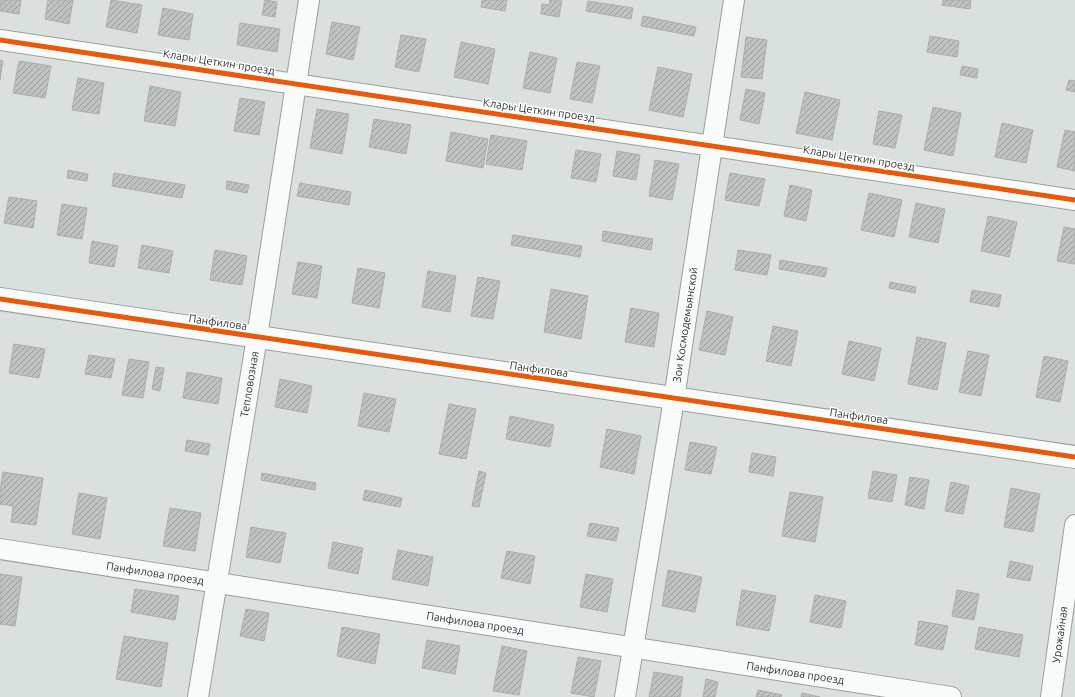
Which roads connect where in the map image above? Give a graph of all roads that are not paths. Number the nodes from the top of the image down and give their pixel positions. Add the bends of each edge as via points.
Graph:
1 (309, 0) edge
2 (734, 0) edge
3 (0, 40) edge
4 (296, 84) junction
5 (712, 146) junction
6 (1075, 200) edge
7 (0, 299) edge
8 (257, 337) junction
9 (674, 399) junction
10 (1075, 457) edge
11 (1075, 525) edge
12 (0, 549) edge
13 (217, 583) junction
14 (633, 648) junction
15 (198, 697) edge
16 (625, 697) edge
17 (951, 697) edge
18 (1051, 697) edge

1 - 4 street, Тепловозная
2 - 5 street, Зои Космодемьянской
3 - 4 street, Клары Цеткин проезд
4 - 5 street, Клары Цеткин проезд
4 - 8 street, Тепловозная
5 - 6 street, Клары Цеткин проезд
5 - 9 street, Зои Космодемьянской
7 - 8 street, Панфилова
8 - 9 street, Панфилова
8 - 13 street, Тепловозная
9 - 10 street, Панфилова
9 - 14 street, Зои Космодемьянской
11 - 18 street, Урожайная
12 - 13 street, Панфилова проезд
13 - 14 street, Панфилова проезд
13 - 15 street, Тепловозная
14 - 16 street, Зои Космодемьянской
14 - 17 street, Панфилова проезд

